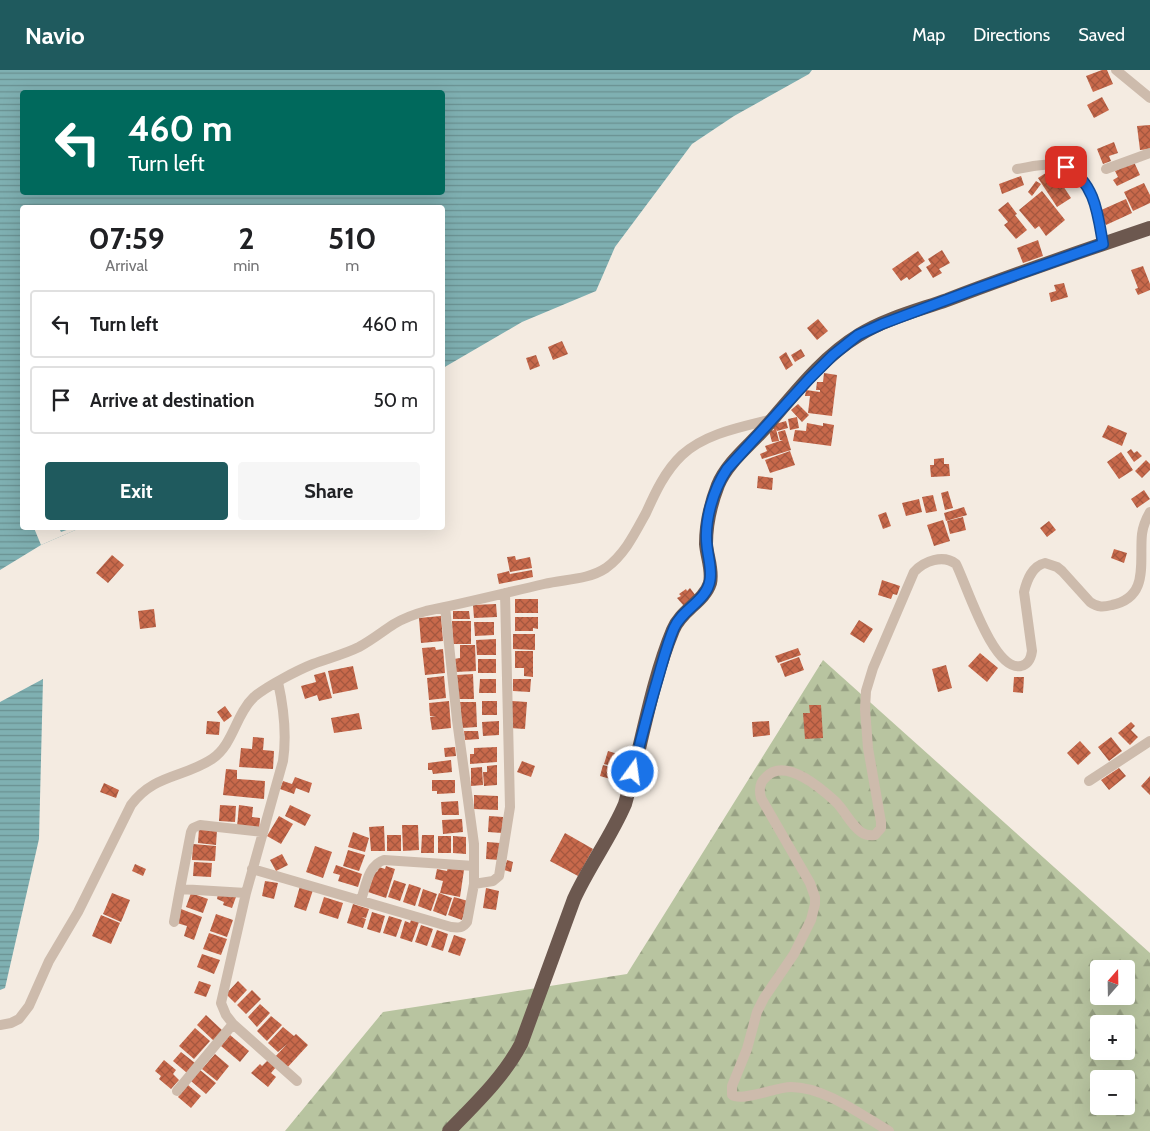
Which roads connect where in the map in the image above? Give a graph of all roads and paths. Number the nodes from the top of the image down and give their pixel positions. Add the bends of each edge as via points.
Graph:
1 (1116, 70) edge
2 (1150, 98) edge
3 (1150, 153) edge
4 (1018, 169) dead end
5 (1106, 169) dead end
6 (1150, 228) edge
7 (1103, 244) junction
8 (773, 418) junction
9 (1150, 512) edge
10 (505, 593) junction
11 (445, 607) junction
12 (278, 682) junction
13 (1150, 741) edge
14 (1089, 781) dead end
15 (263, 832) junction
16 (474, 866) junction
17 (252, 869) junction
18 (474, 884) junction
19 (180, 889) junction
20 (246, 893) junction
21 (362, 900) junction
22 (174, 922) dead end
23 (233, 1024) junction
24 (0, 1025) edge
25 (297, 1081) dead end
26 (177, 1090) dead end
27 (449, 1131) edge
28 (889, 1131) edge

1 - 2 street
3 - 5 street
4 - 7 street via 1050,164 1066,167 1076,174 1094,200
6 - 7 highway
7 - 8 highway via 868,330 833,355
8 - 10 street via 706,440 682,456 657,489 625,549 606,568 596,574
8 - 27 highway via 727,469 718,485 707,536 710,580 704,594 682,615 673,630 625,804 583,878 521,1044 486,1093
9 - 28 street via 1142,532 1138,587 1131,597 1122,602 1097,606 1057,567 1045,563 1036,567 1024,592 1032,651 1030,661 1023,666 1009,663 989,638 976,615 956,564 934,560 914,572 866,691 868,748 881,822 881,828 875,835 859,831 836,802 798,774 780,770 762,780 762,798 810,883 815,904 797,949 757,1012 747,1050 732,1086 732,1095 740,1098 780,1088 809,1089 828,1096
10 - 11 street
10 - 18 street via 509,818 499,876 493,881
11 - 12 street via 409,616 360,646 312,664
11 - 16 street
12 - 15 street via 284,708 285,744
12 - 24 street via 247,704 230,739 212,759 156,782 138,796 49,961 29,1006 18,1019
13 - 14 street
15 - 17 street
15 - 19 street via 197,826 191,832
16 - 18 street
16 - 21 street via 384,860 378,862 369,874
17 - 20 street
17 - 21 street
18 - 21 street via 467,922 459,928
19 - 20 street
19 - 22 street
20 - 23 street via 222,996 222,1008
23 - 25 street
23 - 26 street

